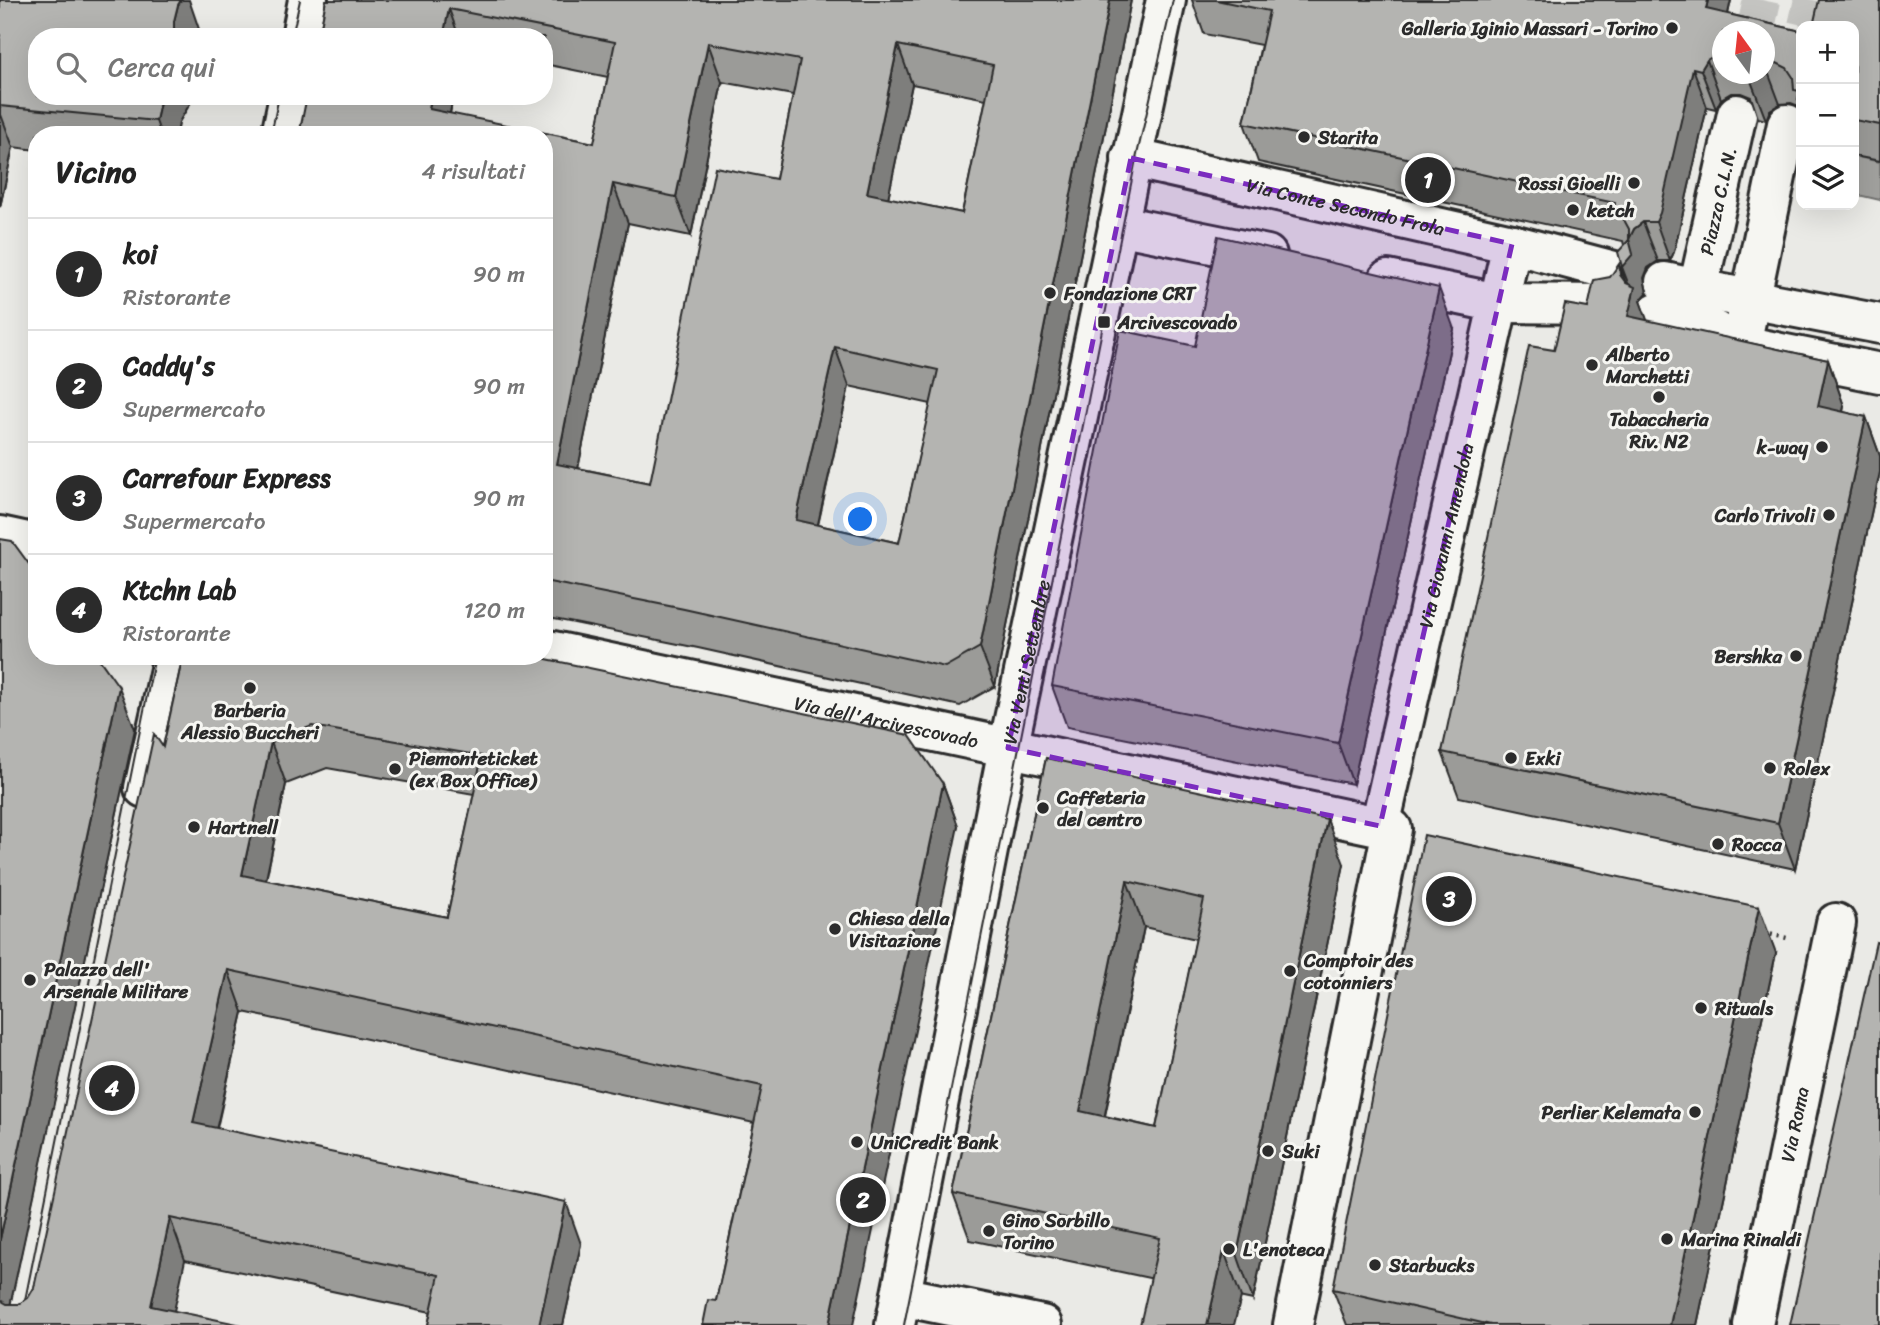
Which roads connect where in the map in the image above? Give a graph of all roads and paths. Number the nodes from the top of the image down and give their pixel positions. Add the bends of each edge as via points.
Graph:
1 (1166, 0) edge
2 (287, 105) edge
3 (1737, 114) dead end
4 (1787, 124) dead end
5 (283, 126) edge
6 (1131, 158) junction
7 (1118, 225) junction
8 (1512, 244) junction
9 (1298, 262) edge
10 (1351, 272) edge
11 (1752, 299) junction
12 (1678, 300) junction
13 (1498, 303) junction
14 (1880, 324) edge
15 (1741, 345) junction
16 (1880, 373) edge
17 (0, 536) edge
18 (28, 542) edge
19 (553, 651) edge
20 (171, 665) edge
21 (1008, 748) junction
22 (137, 820) edge
23 (1386, 828) junction
24 (1836, 923) dead end
25 (898, 1310) edge
26 (1042, 1325) edge
27 (1293, 1325) edge
28 (1753, 1325) edge

1 - 6 street, Via Venti Settembre
2 - 5 street
3 - 12 street, Piazza C.L.N.
4 - 11 street
6 - 7 street, Via Venti Settembre
6 - 8 street, Via Conte Secondo Frola
7 - 9 street
7 - 21 street, Via Venti Settembre
8 - 13 street, Via Giovanni Amendola
8 - 13 street, Via Conte Secondo Frola via 1561,258 1619,288
10 - 13 street
11 - 12 street
11 - 14 street
11 - 15 street
12 - 15 street
13 - 23 street, Via Giovanni Amendola
15 - 16 street
17 - 18 street
19 - 21 street, Via dell'Arcivescovado
20 - 22 street
21 - 23 street, Via dell'Arcivescovado
21 - 25 street, Via Venti Settembre
23 - 27 street, Via Giovanni Amendola
24 - 28 street, Via Roma
25 - 26 street

